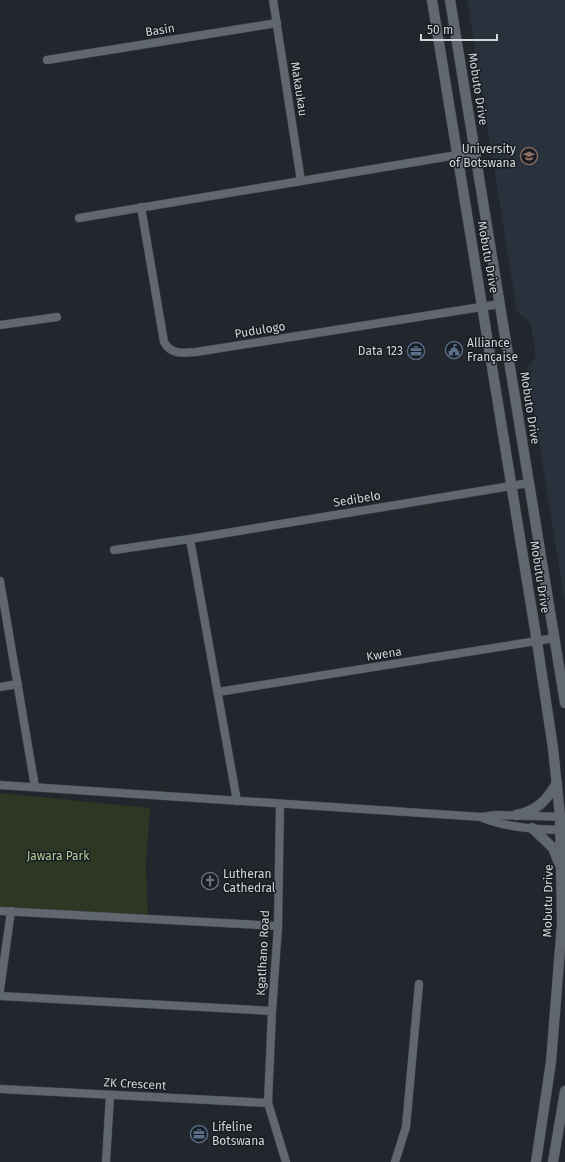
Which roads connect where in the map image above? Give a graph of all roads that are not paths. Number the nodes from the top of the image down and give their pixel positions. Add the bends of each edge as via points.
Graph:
1 (273, 0) edge
2 (432, 0) edge
3 (450, 0) edge
4 (277, 23) junction
5 (47, 60) dead end
6 (475, 152) junction
7 (458, 155) junction
8 (301, 181) junction
9 (141, 207) junction
10 (79, 218) dead end
11 (500, 304) junction
12 (483, 306) junction
13 (57, 317) dead end
14 (0, 325) edge
15 (504, 333) junction
16 (488, 335) junction
17 (529, 483) junction
18 (513, 486) junction
19 (190, 539) junction
20 (114, 550) dead end
21 (0, 581) edge
22 (554, 638) junction
23 (537, 642) junction
24 (18, 684) junction
25 (0, 687) edge
26 (218, 692) junction
27 (565, 703) edge
28 (557, 784) junction
29 (0, 785) edge
30 (35, 787) junction
31 (237, 801) junction
32 (280, 804) junction
33 (516, 815) junction
34 (562, 816) edge
35 (482, 817) junction
36 (532, 828) junction
37 (563, 830) edge
38 (561, 872) junction
39 (0, 910) edge
40 (11, 911) junction
41 (278, 926) junction
42 (419, 984) dead end
43 (0, 990) edge
44 (0, 996) edge
45 (272, 1011) junction
46 (0, 1089) edge
47 (565, 1091) edge
48 (110, 1095) junction
49 (268, 1103) junction
50 (106, 1162) edge
51 (286, 1162) edge
52 (395, 1162) edge
53 (536, 1162) edge
54 (554, 1162) edge

1 - 4 street, Makaukau
2 - 7 main road, Mobutu Drive
3 - 6 main road, Mobuto Drive
4 - 5 street, Basin
4 - 8 street, Makaukau
6 - 7 street
6 - 11 main road, Mobuto Drive
7 - 8 street
7 - 12 main road, Mobutu Drive
8 - 9 street
9 - 10 street
9 - 12 street, Pudulogo via 164,342 172,351 196,352
11 - 12 street, Pudulogo
11 - 15 main road, Mobuto Drive
12 - 16 main road, Mobutu Drive
13 - 14 street
15 - 16 main road
15 - 17 main road, Mobuto Drive
16 - 18 main road, Mobutu Drive
17 - 18 street, Sedibelo
17 - 22 main road, Mobuto Drive
18 - 19 street, Sedibelo
18 - 23 main road, Mobutu Drive
19 - 20 street, Sedibelo
19 - 26 street
21 - 24 street
22 - 23 street, Kwena
22 - 27 main road, Mobuto Drive
23 - 26 street, Kwena
23 - 28 main road, Mobutu Drive
24 - 25 street
24 - 30 street
26 - 31 street
28 - 33 main road via 540,805 530,812
28 - 34 main road, Mobutu Drive
29 - 30 street
30 - 31 street
31 - 32 street
32 - 35 street
32 - 41 street, Kgatlhano Road
33 - 34 street
33 - 35 street
34 - 37 main road, Mobutu Drive
35 - 36 street via 496,823
36 - 37 street
36 - 38 main road via 553,848
37 - 38 main road, Mobutu Drive
38 - 53 main road, Mobutu Drive via 562,924 551,1054
39 - 40 street
40 - 41 street
40 - 43 street
41 - 45 street, Kgatlhano Road
42 - 52 street via 406,1127
44 - 45 street
45 - 49 street, Kgatlhano Road
46 - 48 street, ZK Crescent
47 - 54 main road
48 - 49 street, ZK Crescent
48 - 50 street
49 - 51 street, Kgatlhano Road

